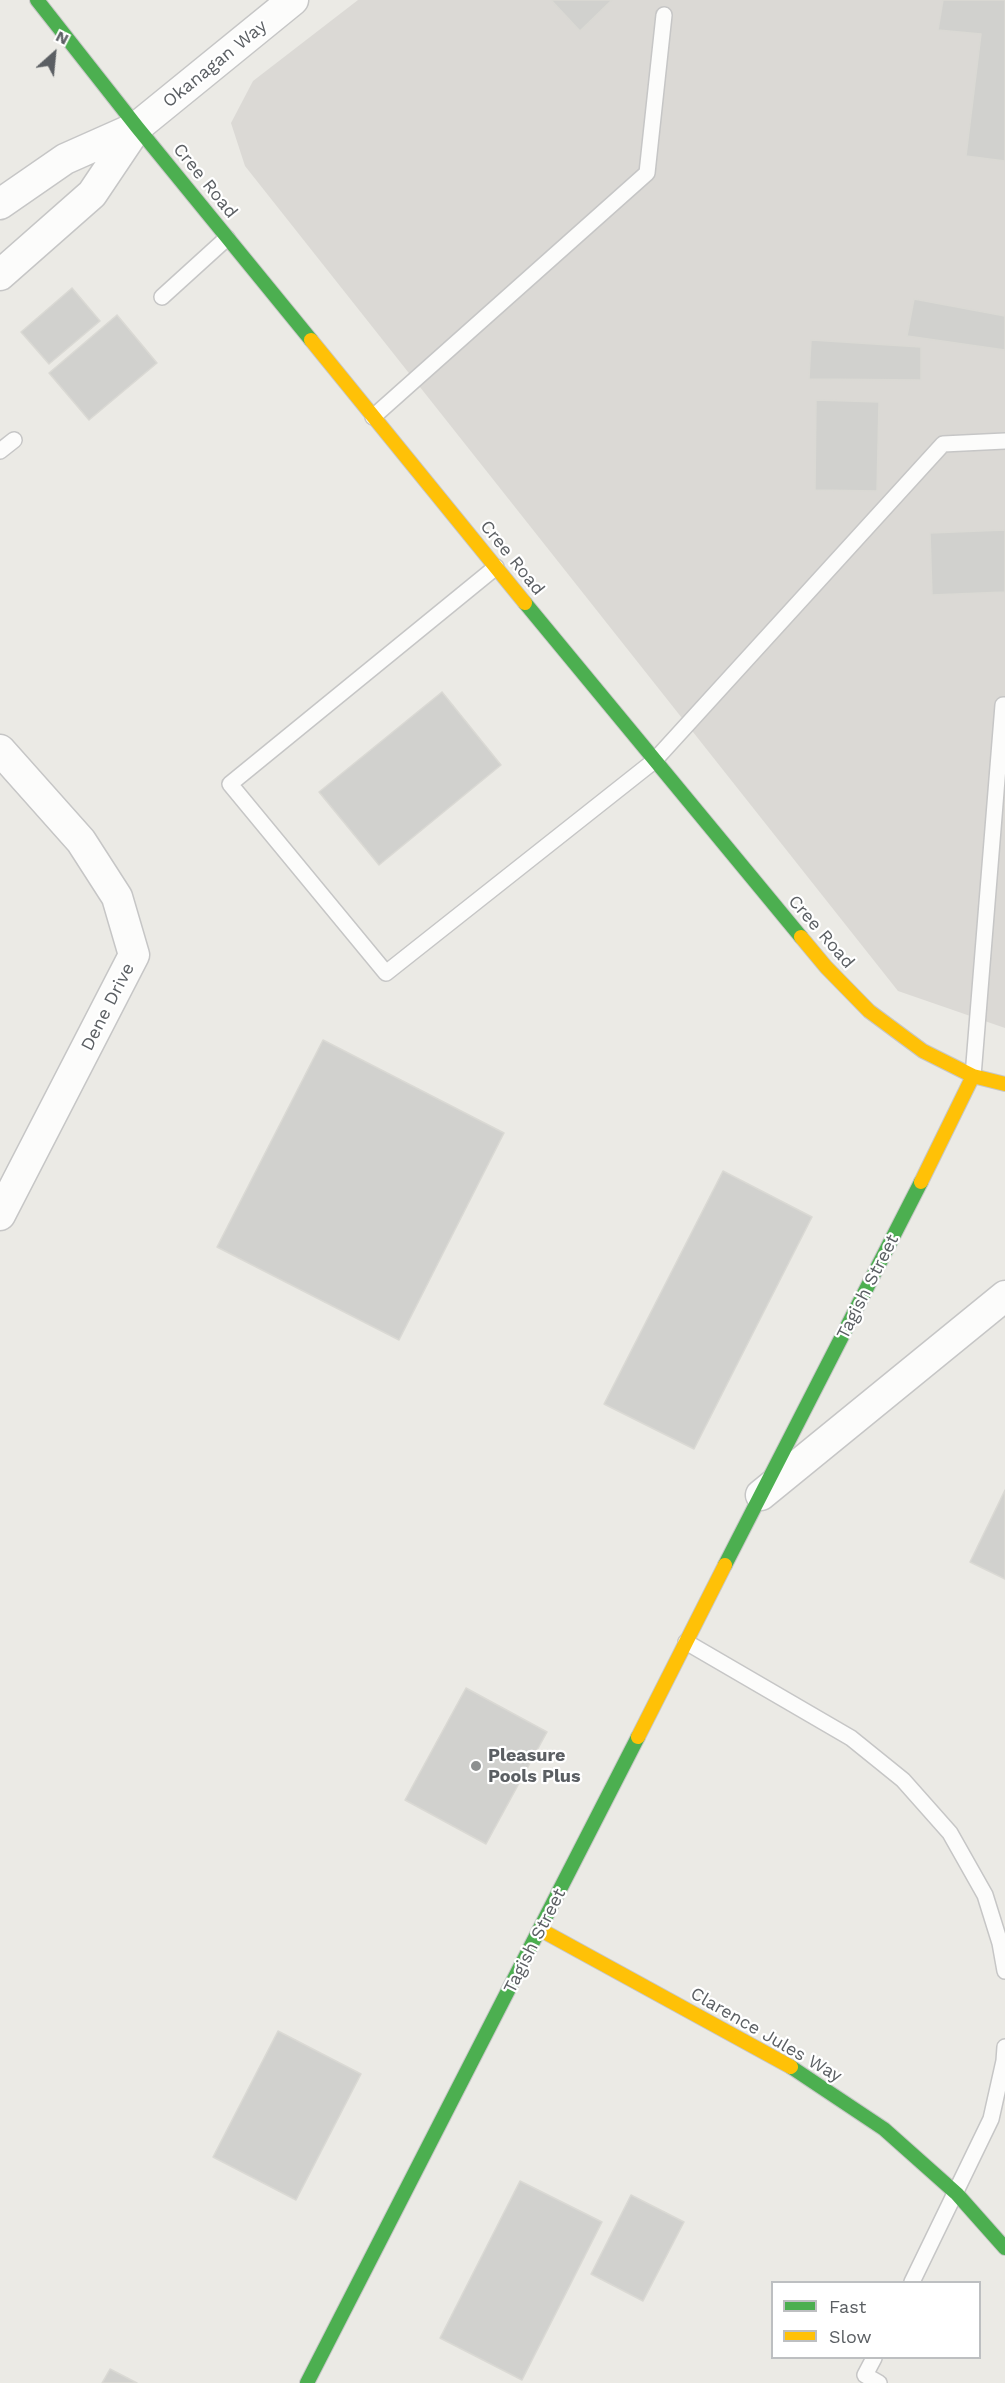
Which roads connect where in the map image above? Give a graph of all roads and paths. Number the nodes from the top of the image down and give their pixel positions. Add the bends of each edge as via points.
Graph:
1 (37, 0) edge
2 (293, 0) edge
3 (664, 15) dead end
4 (137, 127) junction
5 (0, 204) edge
6 (227, 238) junction
7 (0, 275) edge
8 (162, 297) dead end
9 (373, 417) junction
10 (14, 440) dead end
11 (1005, 441) edge
12 (0, 451) edge
13 (495, 567) junction
14 (1005, 705) edge
15 (0, 750) edge
16 (654, 761) junction
17 (973, 1076) junction
18 (1005, 1084) edge
19 (0, 1215) edge
20 (1005, 1296) edge
21 (760, 1496) junction
22 (686, 1642) junction
23 (542, 1930) junction
24 (1005, 1971) edge
25 (1005, 2047) edge
26 (957, 2193) junction
27 (1005, 2248) edge
28 (913, 2281) edge
29 (874, 2359) edge
30 (307, 2383) edge
31 (879, 2383) edge

1 - 4 street, Cree Road
2 - 4 street, Okanagan Way
3 - 9 lane via 647,173
4 - 5 street, Okanagan Way via 65,159
4 - 6 street, Cree Road
4 - 7 street, Okanagan Way via 92,194
6 - 8 lane
6 - 9 street, Cree Road
9 - 13 street, Cree Road
10 - 12 lane
11 - 16 lane via 943,444
13 - 16 street, Cree Road
13 - 16 lane via 230,784 386,974
14 - 17 lane
15 - 19 street, Dene Drive via 81,841 117,897 134,955
16 - 17 street, Cree Road via 826,967 869,1011 923,1051
17 - 18 street, Cree Road
17 - 21 street, Tagish Street
20 - 21 street, Tagish Street
21 - 22 street, Tagish Street
22 - 23 street, Tagish Street
22 - 24 lane via 851,1738 903,1780 950,1833 985,1895
23 - 26 street, Clarence Jules Way via 802,2073 884,2129
23 - 30 street, Tagish Street
25 - 26 lane via 991,2119
26 - 27 street, Clarence Jules Way
26 - 28 lane
29 - 31 lane via 866,2375

